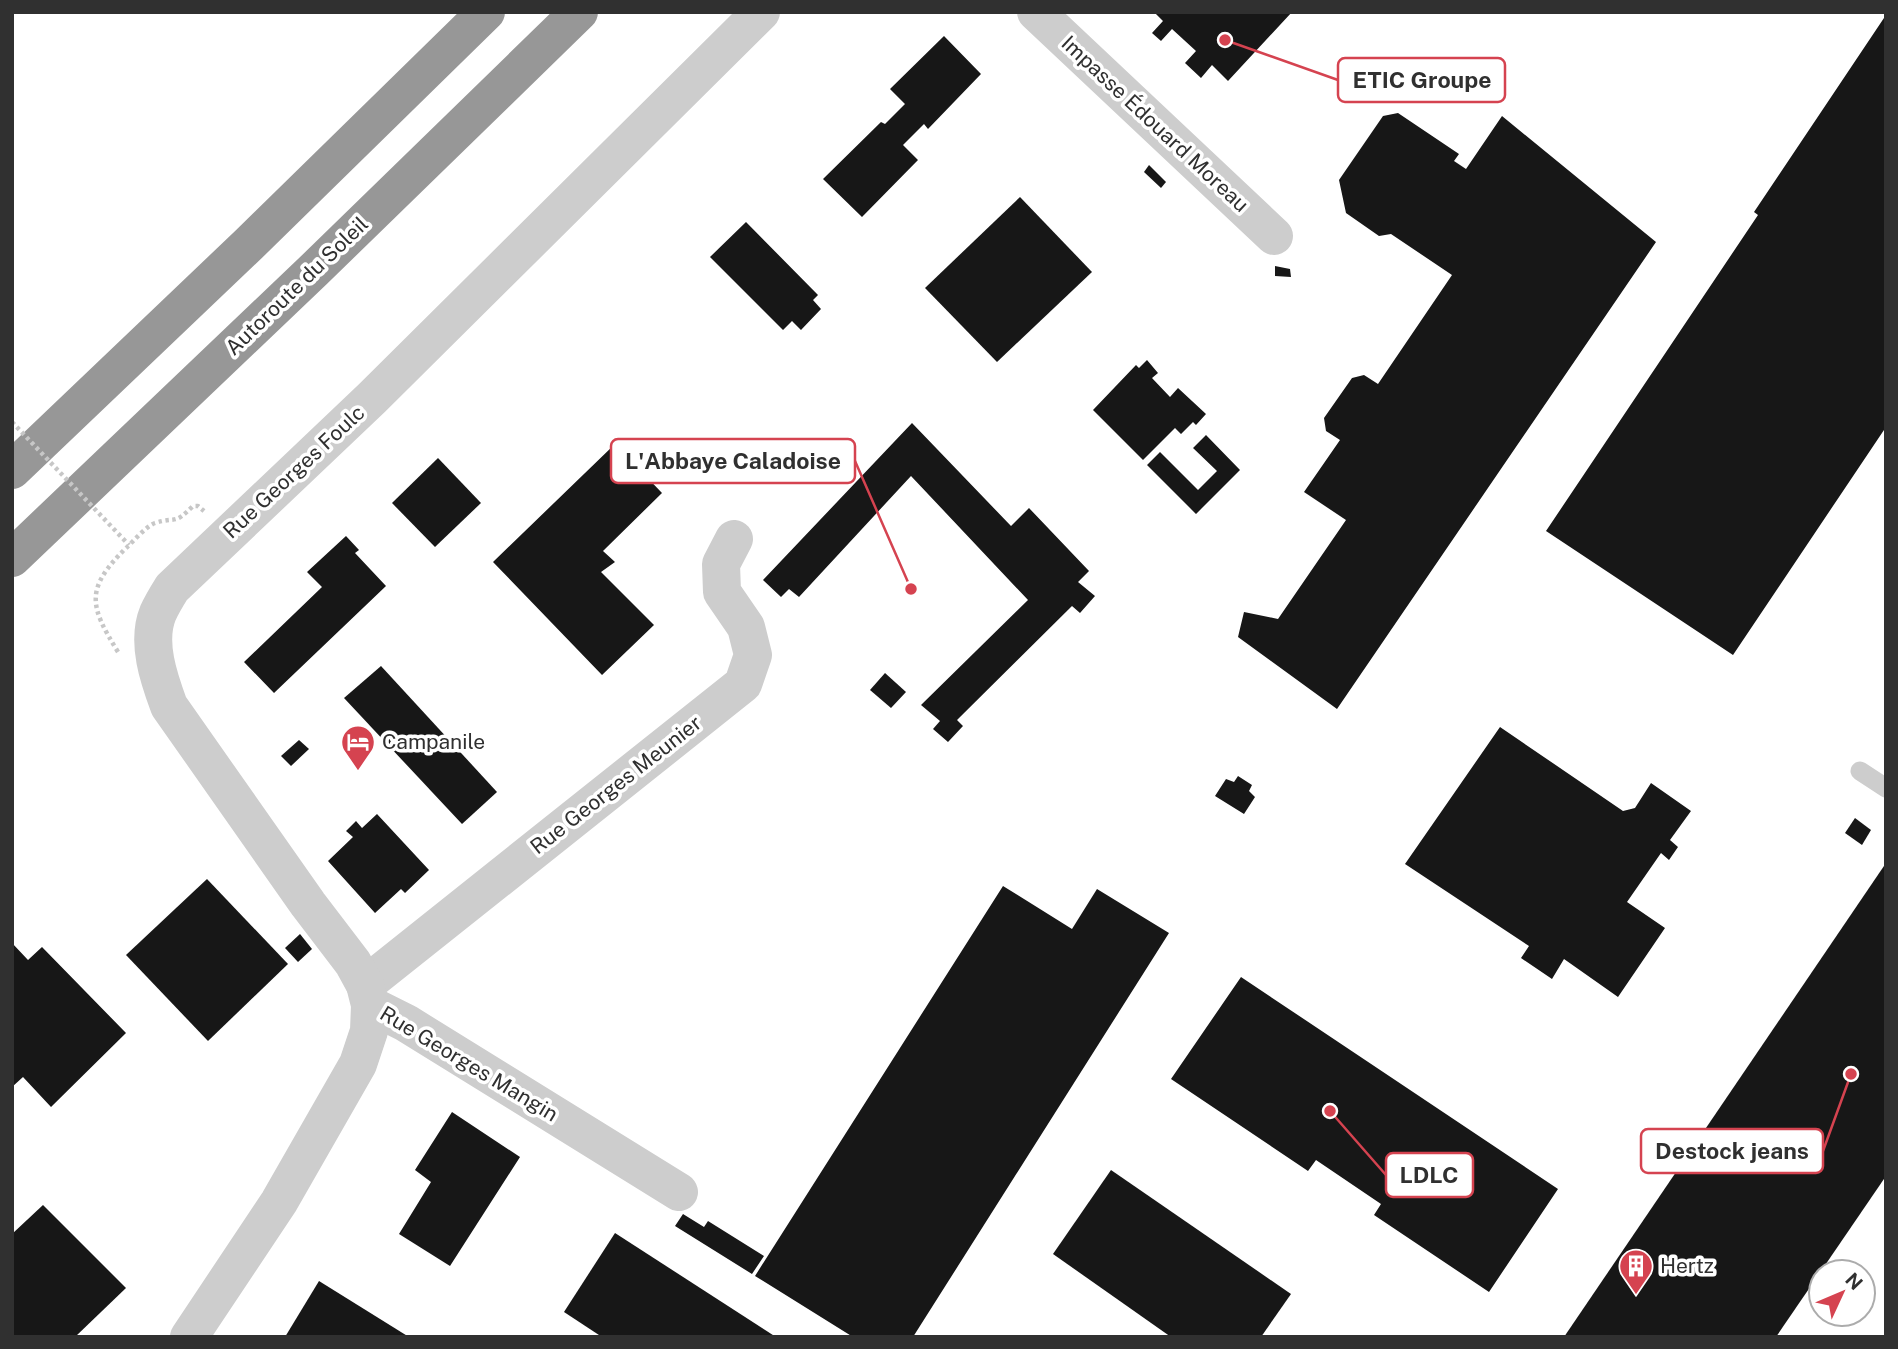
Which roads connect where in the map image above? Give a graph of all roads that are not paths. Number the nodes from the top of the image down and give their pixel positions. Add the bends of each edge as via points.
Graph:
1 (486, 12) edge
2 (579, 12) edge
3 (761, 12) edge
4 (1036, 12) edge
5 (1274, 236) dead end
6 (12, 470) edge
7 (734, 539) dead end
8 (12, 558) edge
9 (1860, 771) dead end
10 (1886, 788) edge
11 (368, 995) junction
12 (679, 1192) dead end
13 (189, 1337) edge

1 - 6 highway
2 - 8 highway, Autoroute du Soleil
3 - 11 street, Rue Georges Foulc via 372,398 172,588 157,615 157,673 169,706 353,963
4 - 5 street, Impasse Édouard Moreau
7 - 11 street, Rue Georges Meunier via 721,564 722,593 746,626 753,655 743,684
9 - 10 lane
11 - 12 street, Rue Georges Mangin via 405,1023
11 - 13 street, Rue Georges Mangin via 369,1031 358,1064 279,1202

